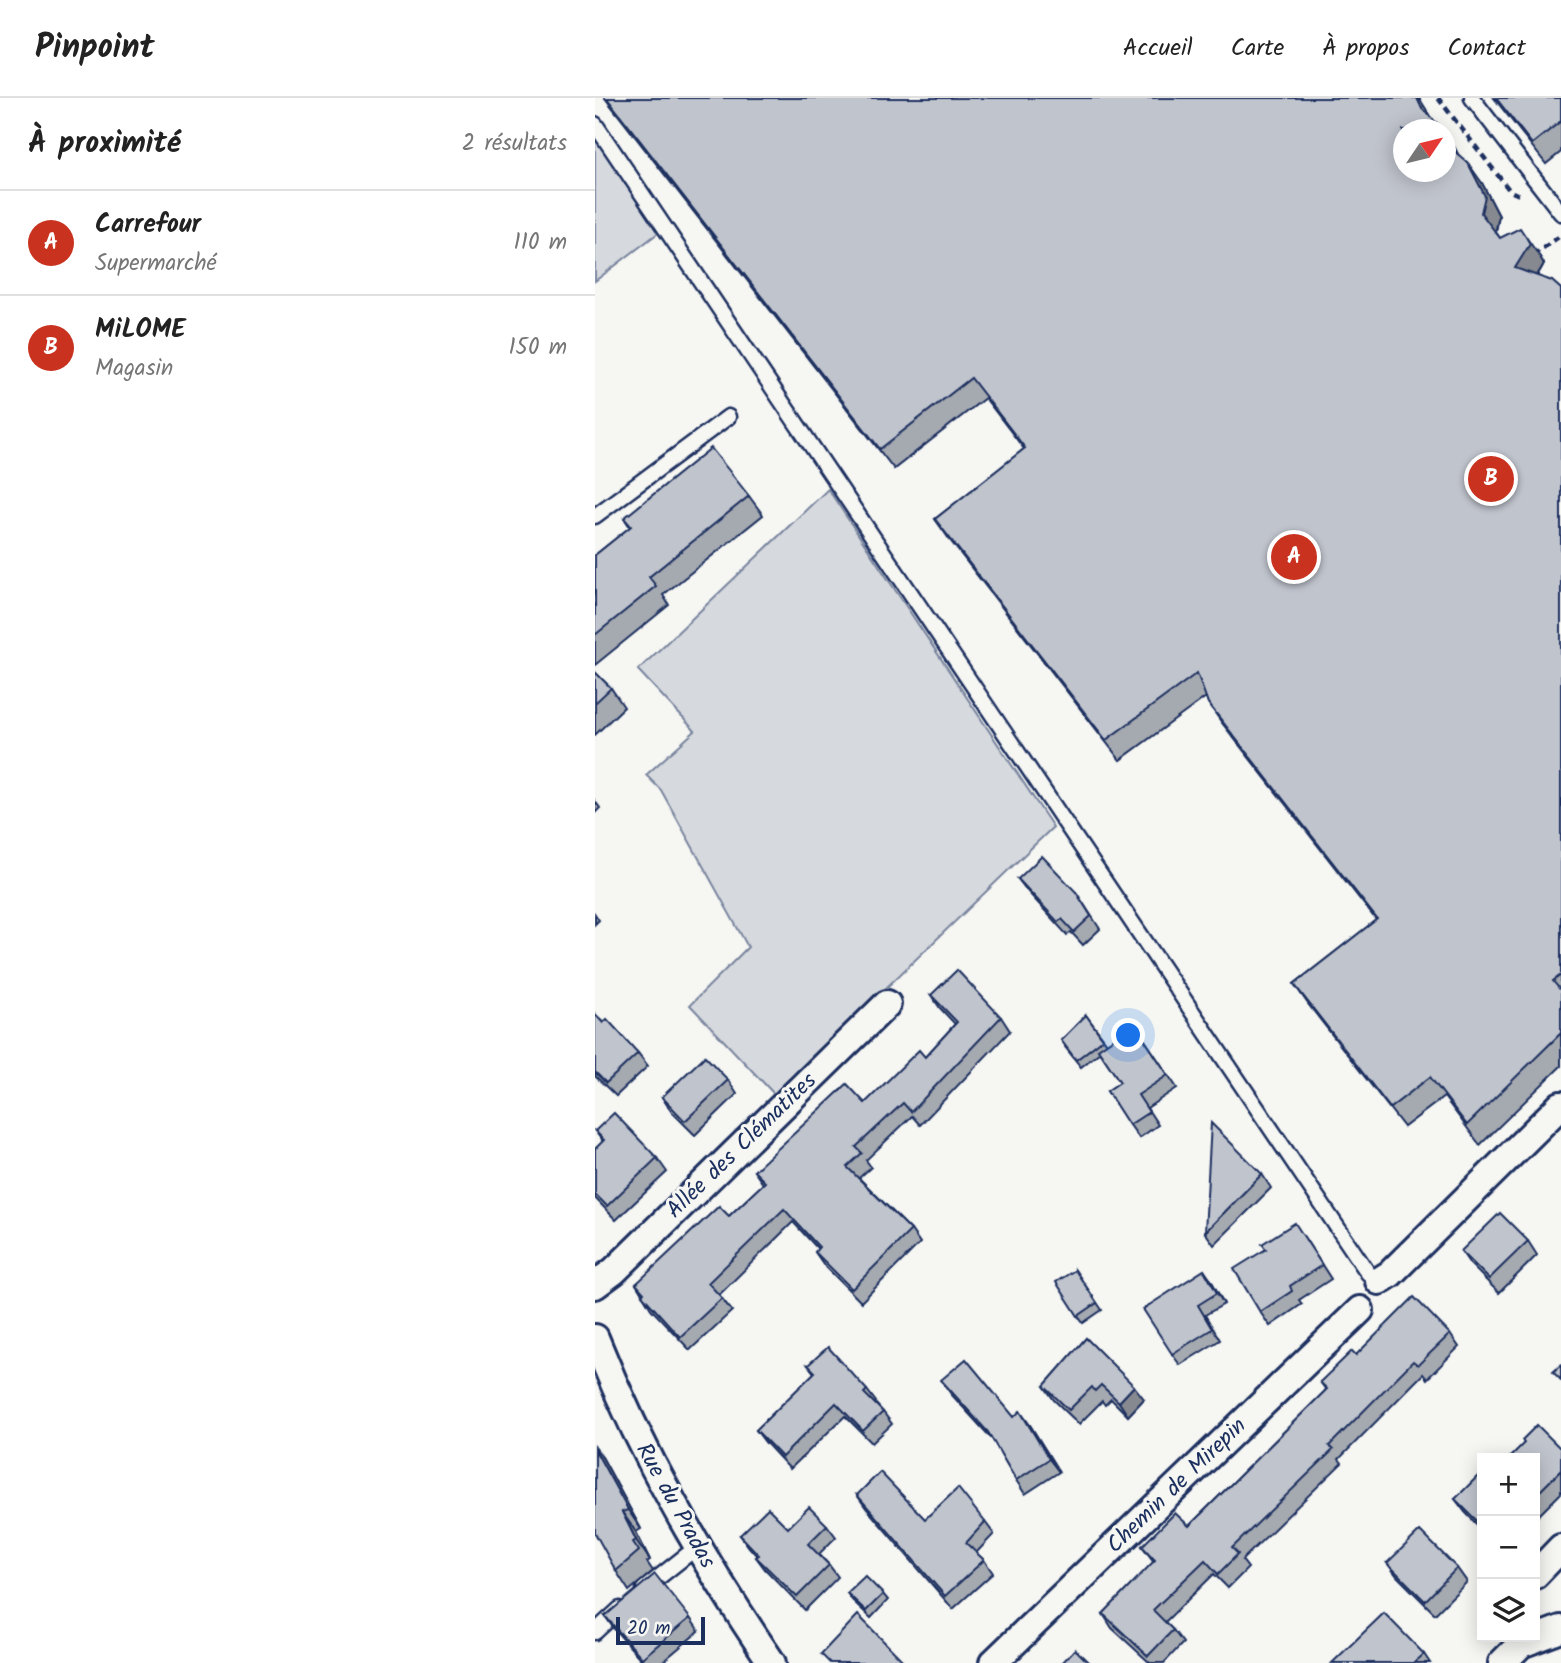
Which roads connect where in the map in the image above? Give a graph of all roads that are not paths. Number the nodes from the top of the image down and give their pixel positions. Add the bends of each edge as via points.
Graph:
1 (1472, 98) edge
2 (595, 124) edge
3 (1561, 213) edge
4 (728, 417) dead end
5 (595, 516) edge
6 (887, 1004) dead end
7 (1561, 1105) edge
8 (1379, 1281) joint
9 (595, 1286) edge
10 (1360, 1310) dead end
11 (595, 1338) edge
12 (697, 1547) junction
13 (1561, 1548) edge
14 (1540, 1570) edge
15 (1561, 1629) edge
16 (595, 1632) edge
17 (1540, 1635) edge
18 (1520, 1642) edge
19 (772, 1663) edge
20 (993, 1663) edge
21 (1502, 1663) edge

1 - 3 lane
2 - 8 lane via 1368,1273
4 - 5 lane
6 - 9 street, Allée des Clématites
7 - 8 street via 1391,1275
10 - 20 street, Chemin de Mirepin
11 - 12 street, Rue du Pradas via 628,1420
12 - 16 lane
12 - 19 street, Rue du Pradas
13 - 14 street
15 - 17 street
18 - 21 street

